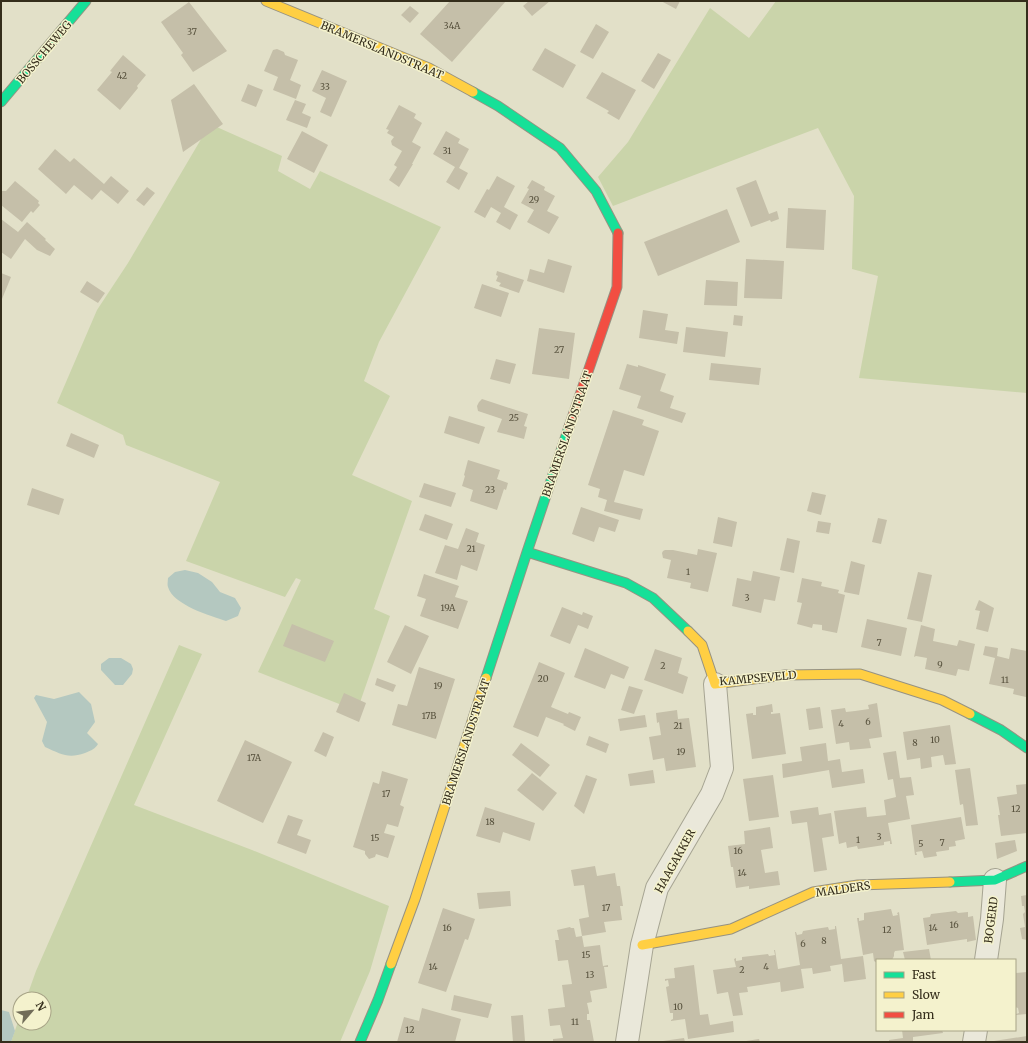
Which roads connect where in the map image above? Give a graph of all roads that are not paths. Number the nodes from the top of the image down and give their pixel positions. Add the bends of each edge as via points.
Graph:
1 (86, 1) edge
2 (266, 1) edge
3 (1, 102) edge
4 (527, 552) junction
5 (715, 684) junction
6 (1027, 748) edge
7 (1027, 866) edge
8 (995, 880) junction
9 (642, 945) junction
10 (986, 959) edge
11 (976, 1031) edge
12 (360, 1042) edge
13 (627, 1042) edge
14 (974, 1042) edge

1 - 3 street, BOSSCHEWEG
2 - 4 street, BRAMERSLANDSTRAAT via 429,68 504,110 560,148 596,191 618,234 617,287
4 - 5 street, KAMPSEVELD via 626,583 653,598 702,645
4 - 12 street, BRAMERSLANDSTRAAT via 415,899
5 - 6 street, KAMPSEVELD via 785,675 860,674 942,700 1001,730
5 - 9 street, HAAGAKKER via 722,768 712,794 658,888
7 - 8 street, MALDERS
8 - 9 street, MALDERS via 858,885 813,892 731,929
8 - 10 street, BOGERD
9 - 13 street, HAAGAKKER
11 - 14 street

